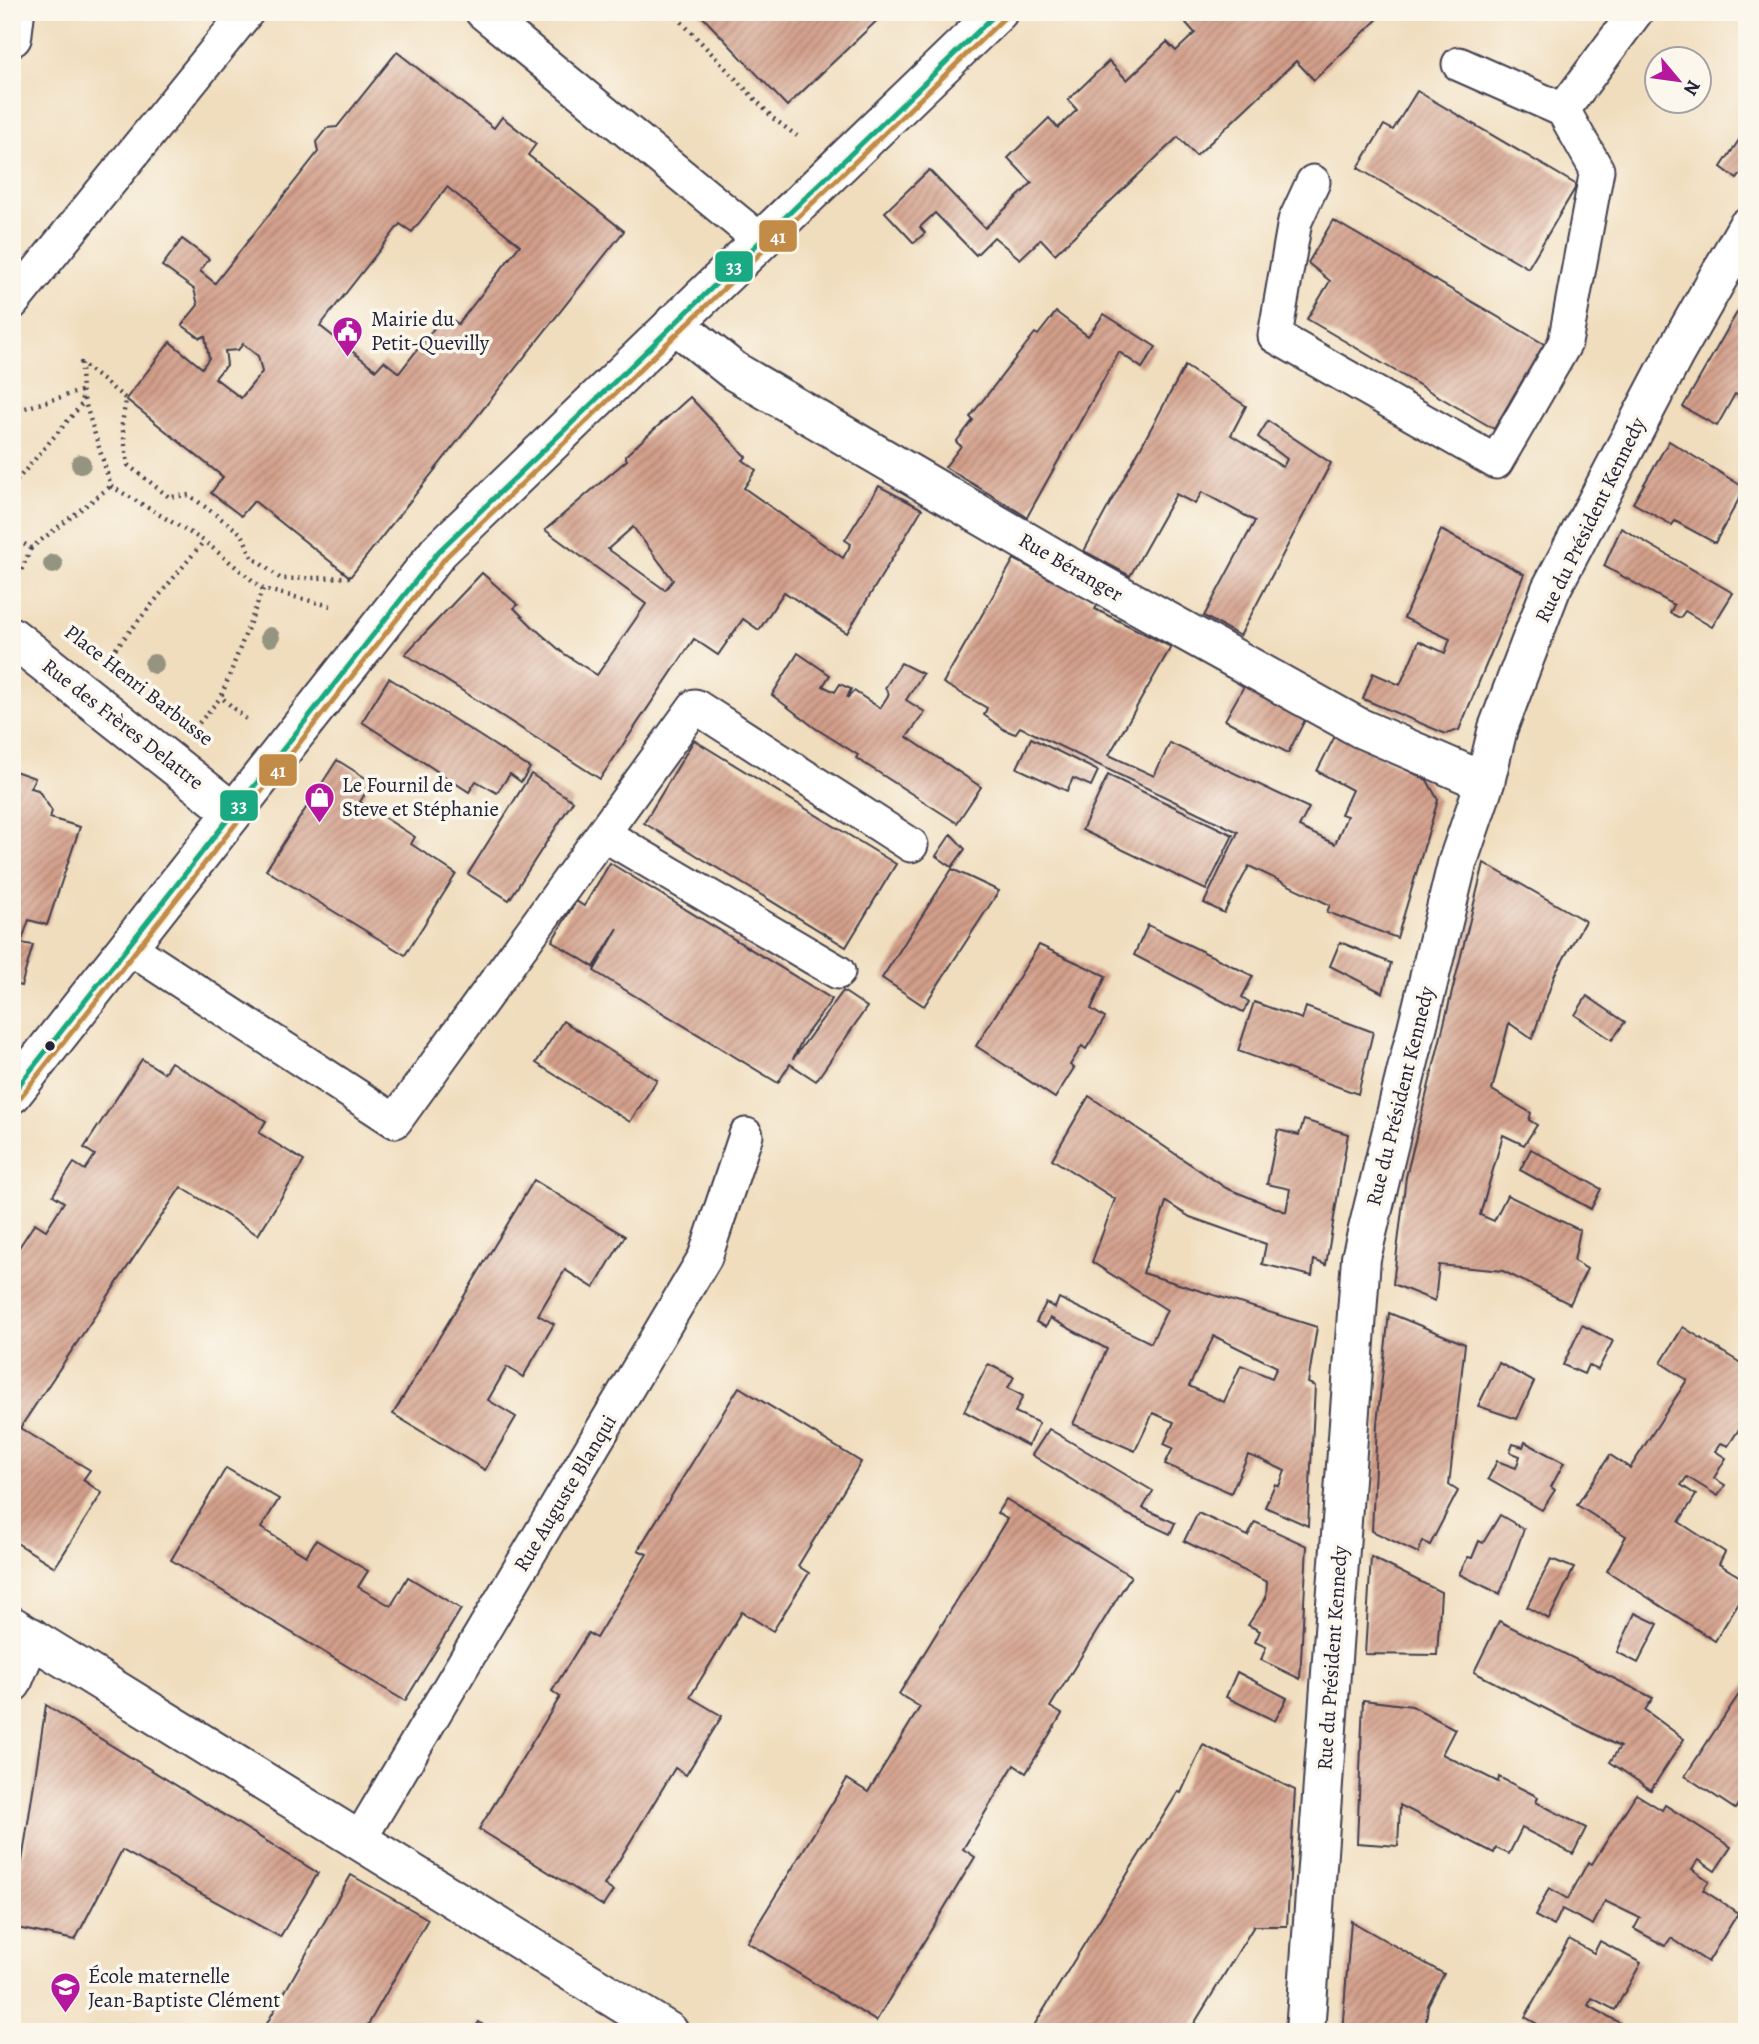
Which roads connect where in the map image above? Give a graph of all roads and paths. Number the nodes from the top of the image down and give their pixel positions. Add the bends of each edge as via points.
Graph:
1 (15, 12) edge
2 (247, 12) edge
3 (482, 12) edge
4 (672, 12) edge
5 (998, 12) edge
6 (1636, 12) edge
7 (12, 37) edge
8 (1459, 64) dead end
9 (1563, 110) junction
10 (837, 166) junction
11 (1313, 182) dead end
12 (1747, 227) edge
13 (759, 239) junction
14 (12, 303) edge
15 (674, 323) junction
16 (81, 391) junction
17 (12, 412) edge
18 (12, 486) edge
19 (111, 486) junction
20 (12, 537) edge
21 (204, 541) junction
22 (31, 548) junction
23 (263, 589) junction
24 (12, 590) edge
25 (366, 620) junction
26 (12, 637) edge
27 (82, 692) junction
28 (282, 749) junction
29 (1485, 782) junction
30 (233, 812) junction
31 (603, 834) junction
32 (911, 845) dead end
33 (127, 946) junction
34 (838, 972) dead end
35 (12, 1094) edge
36 (746, 1135) dead end
37 (22, 1631) edge
38 (12, 1683) edge
39 (359, 1840) junction
40 (669, 2032) edge
41 (1305, 2032) edge

1 - 7 street
2 - 14 lane
3 - 13 lane
4 - 10 path via 774,119
5 - 10 street
6 - 9 lane
8 - 9 lane
9 - 11 lane via 1597,170 1564,342 1496,462 1275,336 1295,221
10 - 13 street
12 - 29 street, Rue du Président Kennedy via 1551,589 1498,728
13 - 15 street
15 - 25 street
15 - 29 street, Rue Béranger via 734,371 1066,565 1360,728
16 - 17 path
16 - 18 path via 82,404
16 - 19 path
16 - 25 path via 81,363 126,399 122,424 128,465 169,497 190,495 242,534 252,557 281,579 350,577 368,595
19 - 21 path
19 - 22 path
20 - 22 path
21 - 23 path
21 - 27 path
22 - 24 path
23 - 25 path
23 - 28 path via 221,697
25 - 28 street
26 - 27 street, Rue des Frères Delattre
27 - 30 street, Rue des Frères Delattre
28 - 30 street
29 - 41 street, Rue du Président Kennedy via 1457,864 1361,1258
30 - 33 street
31 - 32 lane via 695,706
31 - 33 lane via 395,1121
31 - 34 lane
33 - 35 street
36 - 39 lane, Rue Auguste Blanqui via 705,1257
37 - 38 street
37 - 39 street
39 - 40 street

